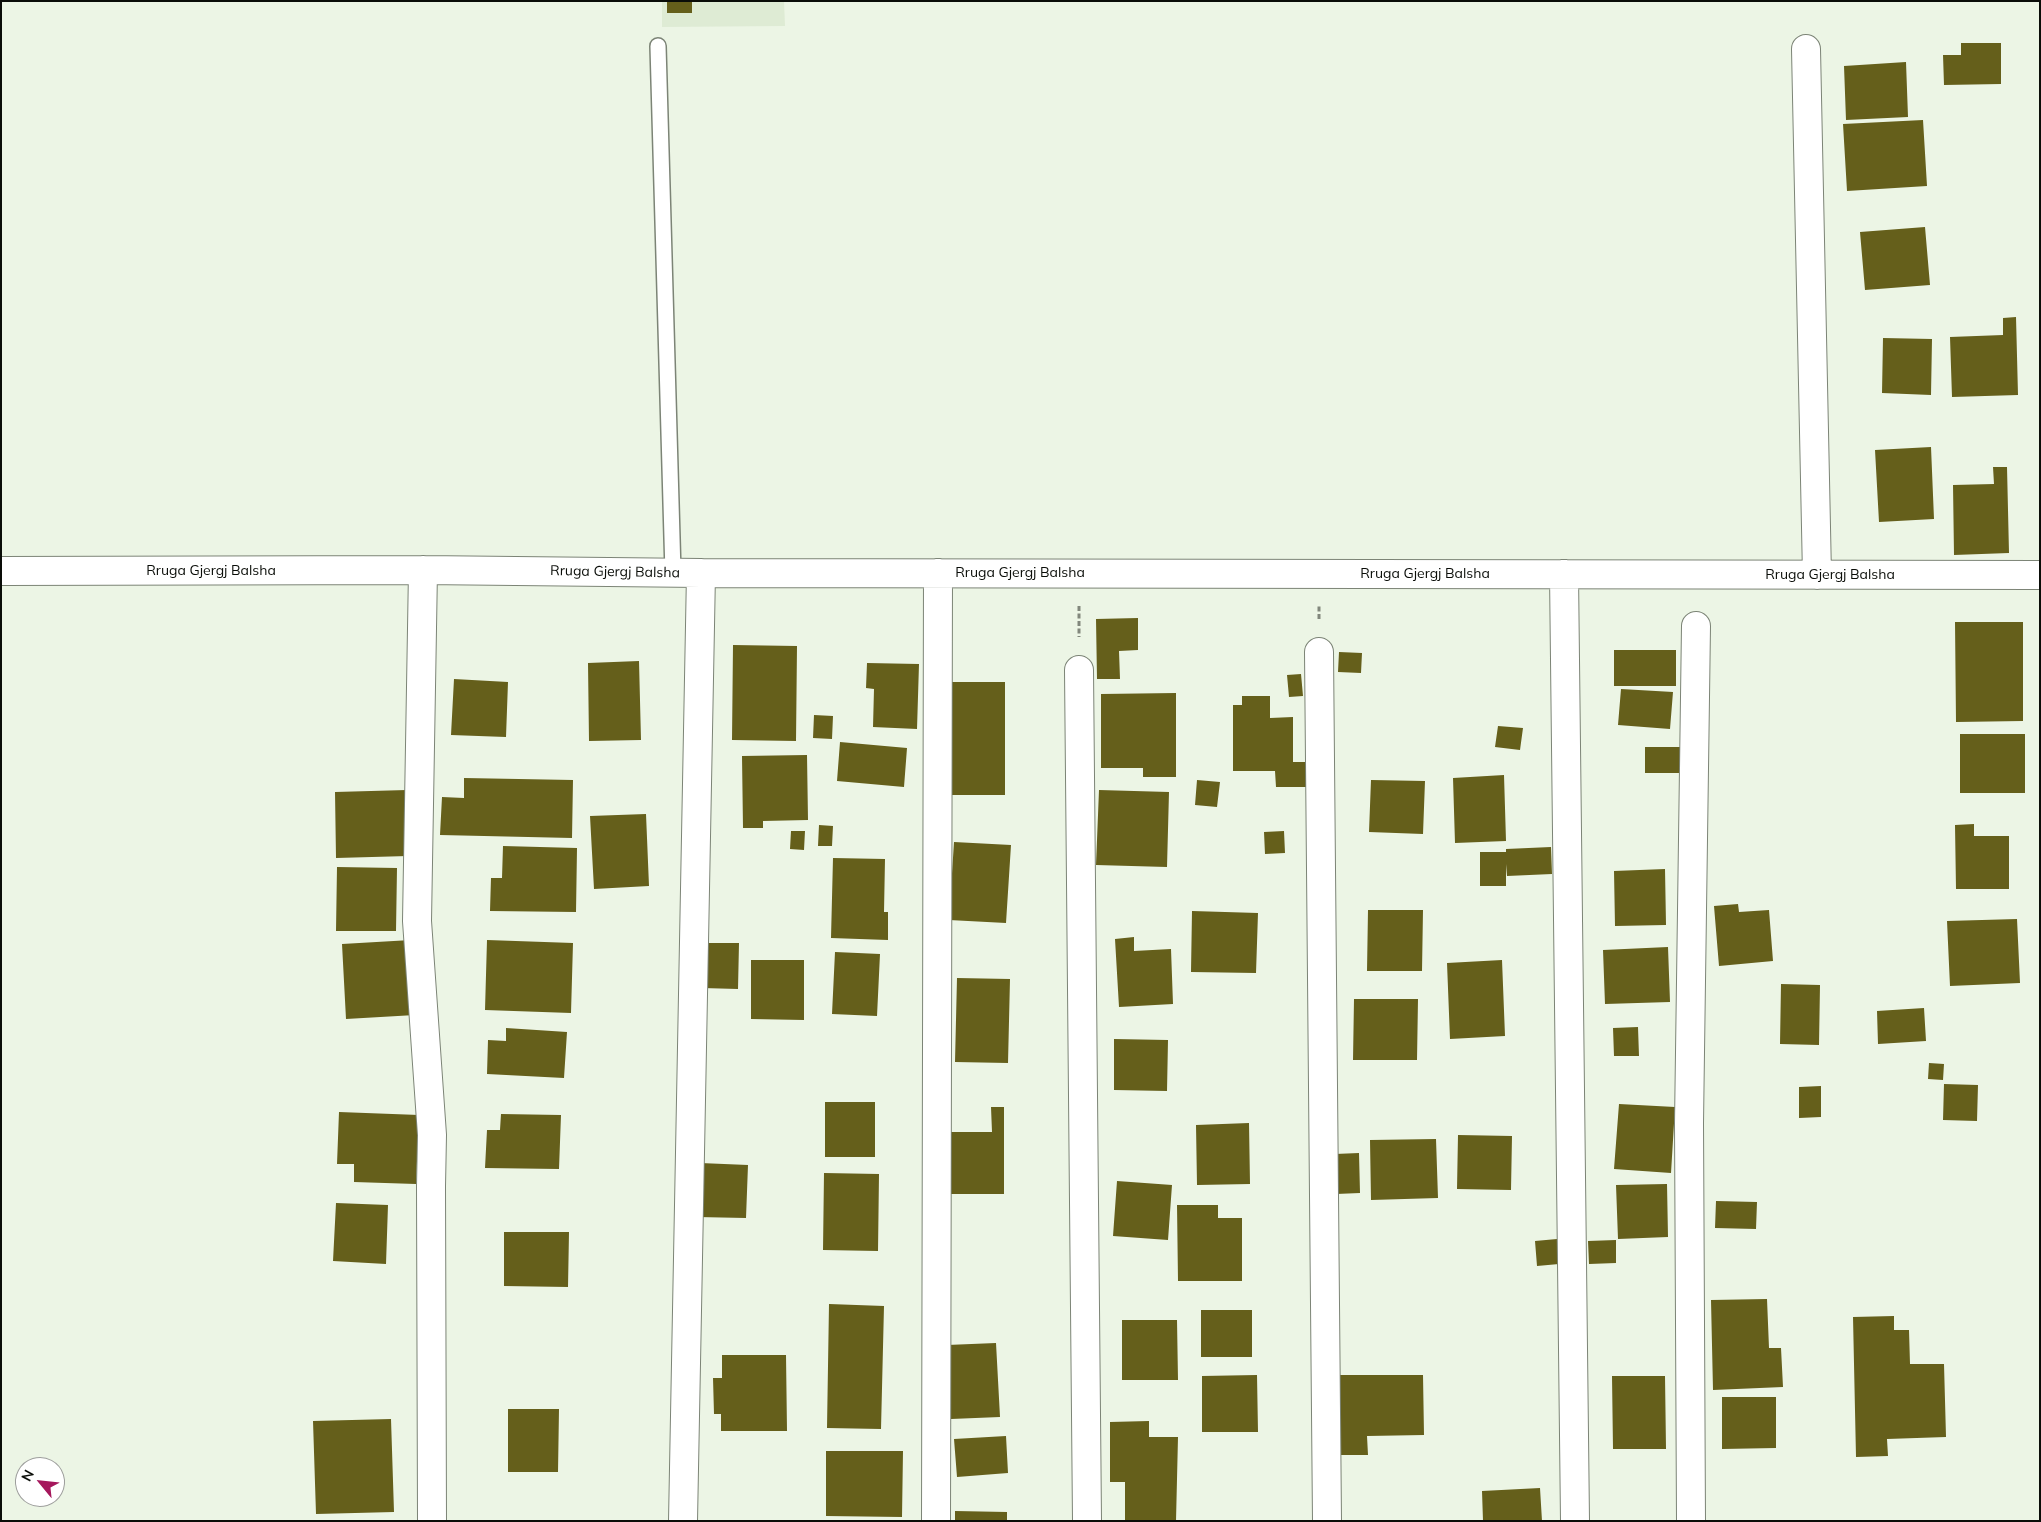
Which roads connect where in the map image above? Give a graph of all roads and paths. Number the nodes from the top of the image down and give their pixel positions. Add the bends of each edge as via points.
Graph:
1 (658, 46) dead end
2 (1806, 49) dead end
3 (424, 570) junction
4 (1, 572) edge
5 (674, 573) junction
6 (701, 573) junction
7 (938, 573) junction
8 (1079, 573) junction
9 (1319, 574) junction
10 (1564, 574) junction
11 (1817, 574) junction
12 (2040, 575) edge
13 (1696, 626) dead end
14 (1318, 652) joint
15 (1079, 670) joint
16 (432, 1521) edge
17 (683, 1521) edge
18 (936, 1521) edge
19 (1087, 1521) edge
20 (1327, 1521) edge
21 (1575, 1521) edge
22 (1691, 1521) edge

1 - 5 lane
2 - 11 street
3 - 4 street, Rruga Gjergj Balsha
3 - 5 street, Rruga Gjergj Balsha
3 - 16 street via 417,921 432,1135
5 - 6 street, Rruga Gjergj Balsha
6 - 7 street, Rruga Gjergj Balsha
6 - 17 street
7 - 8 street, Rruga Gjergj Balsha
7 - 18 street
8 - 9 street, Rruga Gjergj Balsha
8 - 15 path
9 - 10 street, Rruga Gjergj Balsha
9 - 14 path
10 - 11 street, Rruga Gjergj Balsha
10 - 21 street
11 - 12 street, Rruga Gjergj Balsha
13 - 22 street via 1689,1123
14 - 20 street
15 - 19 street

